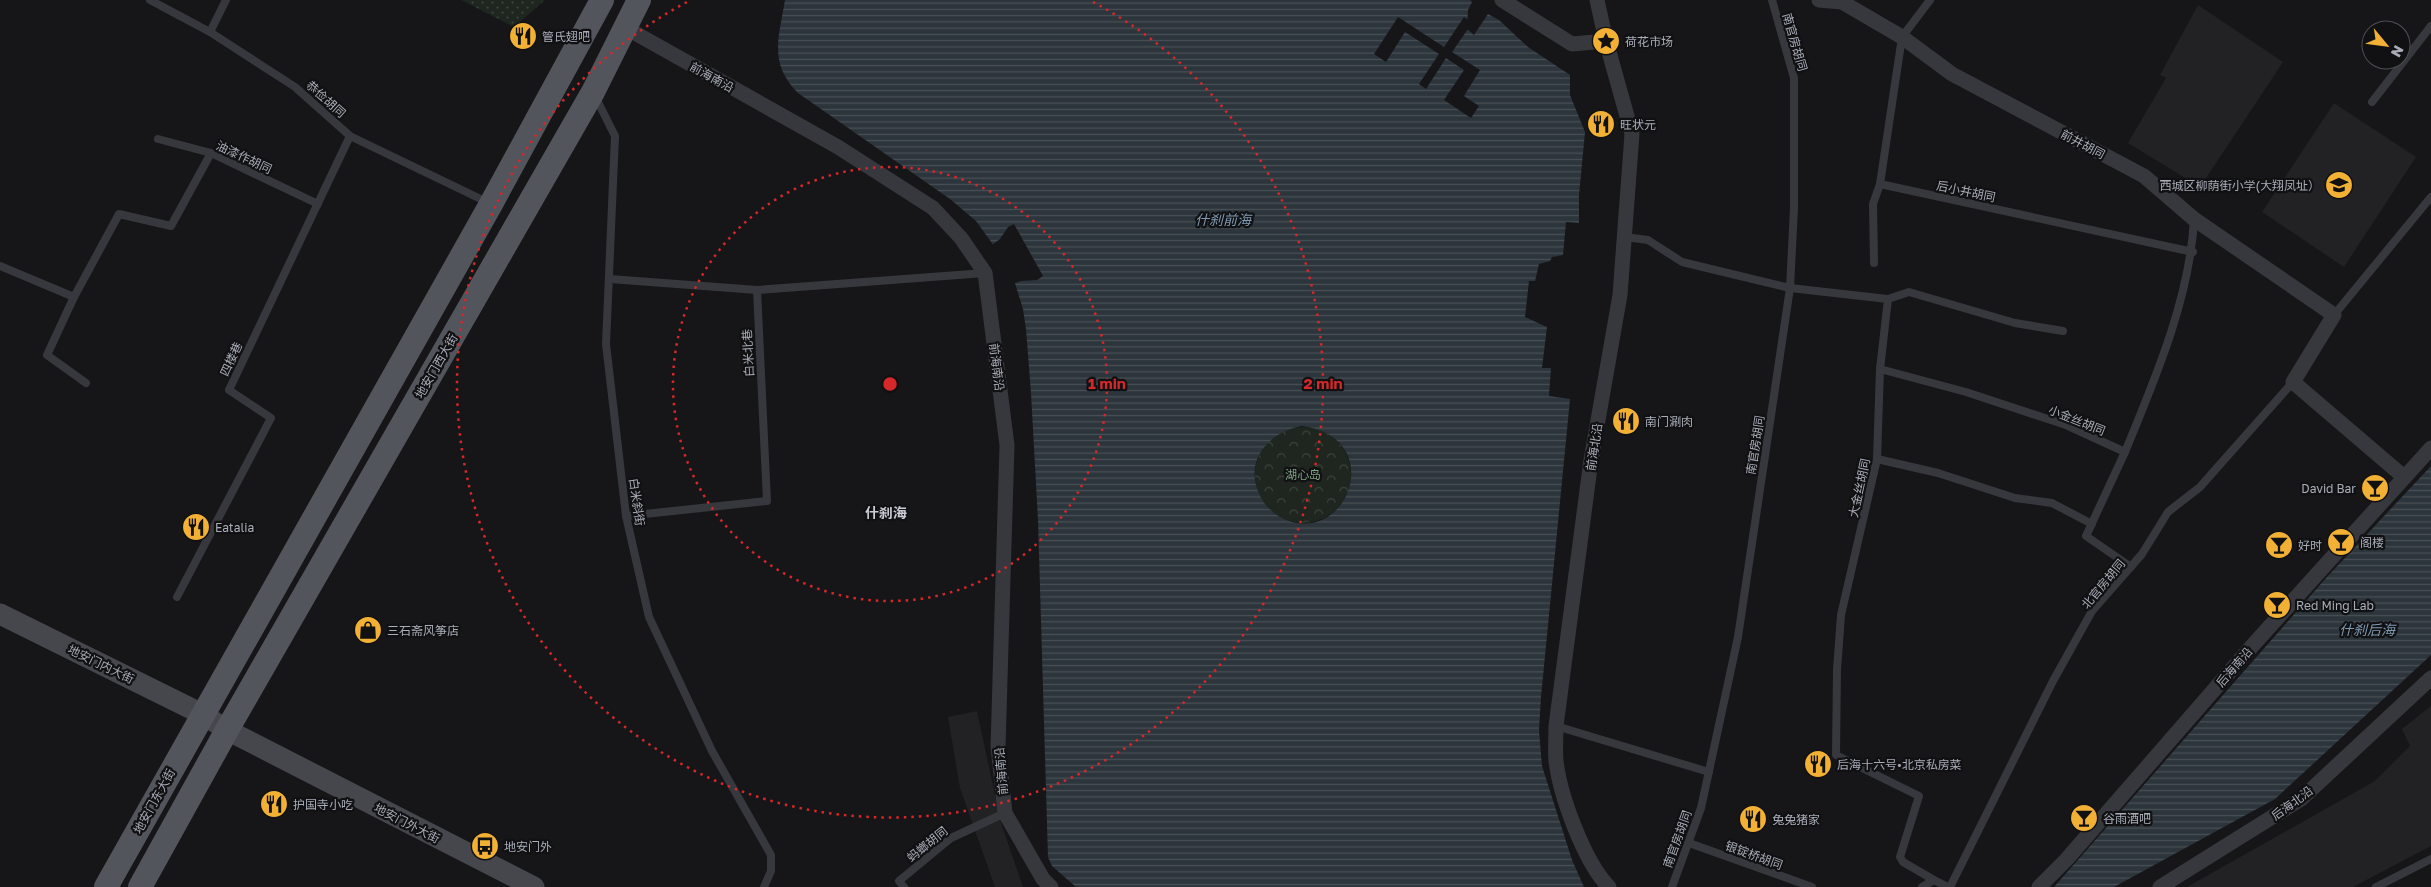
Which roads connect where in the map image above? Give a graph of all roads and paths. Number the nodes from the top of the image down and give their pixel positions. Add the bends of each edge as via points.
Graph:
1 (150, 0) edge
2 (226, 0) edge
3 (602, 0) edge
4 (640, 0) edge
5 (1502, 0) edge
6 (1597, 0) edge
7 (1772, 0) edge
8 (1818, 0) edge
9 (1930, 0) edge
10 (2431, 26) edge
11 (626, 28) junction
12 (210, 32) junction
13 (1902, 37) junction
14 (1606, 41) junction
15 (593, 92) junction
16 (2372, 102) dead end
17 (350, 136) junction
18 (158, 139) dead end
19 (211, 153) junction
20 (1880, 184) junction
21 (2431, 197) edge
22 (318, 204) junction
23 (491, 204) junction
24 (2194, 219) junction
25 (1625, 237) junction
26 (2192, 252) junction
27 (1874, 263) dead end
28 (0, 266) edge
29 (985, 273) junction
30 (610, 279) junction
31 (1790, 288) junction
32 (756, 290) junction
33 (74, 297) junction
34 (1888, 299) junction
35 (2334, 315) junction
36 (2063, 331) dead end
37 (1880, 369) junction
38 (2293, 382) junction
39 (86, 383) dead end
40 (2431, 448) edge
41 (2124, 452) junction
42 (1877, 459) junction
43 (2404, 477) junction
44 (626, 516) junction
45 (2092, 524) junction
46 (2131, 567) junction
47 (176, 597) dead end
48 (0, 614) edge
49 (2431, 678) edge
50 (202, 714) junction
51 (1556, 726) junction
52 (227, 730) junction
53 (1709, 772) junction
54 (1005, 813) junction
55 (1689, 843) junction
56 (2431, 859) edge
57 (1934, 880) junction
58 (106, 887) edge
59 (140, 887) edge
60 (534, 887) edge
61 (764, 887) edge
62 (904, 887) edge
63 (1051, 887) edge
64 (1609, 887) edge
65 (1672, 887) edge
66 (1812, 887) edge
67 (1922, 887) edge
68 (1949, 887) edge
69 (2039, 887) edge
70 (2160, 887) edge
71 (2376, 887) edge

1 - 12 lane, 恭俭胡同
2 - 12 lane
3 - 23 main road
4 - 11 main road, 地安门西大街
5 - 14 street via 1572,44
6 - 14 street, 前海北沿
7 - 31 lane, 南官房胡同 via 1794,78
8 - 13 street, 前井胡同 via 1842,2
9 - 13 lane
10 - 16 lane
11 - 15 main road, 地安门西大街
11 - 29 street, 前海南沿 via 838,147 934,208 961,238
12 - 17 lane, 恭俭胡同 via 295,87
13 - 20 lane
13 - 24 street, 前井胡同 via 1952,74 2144,176
14 - 25 street, 前海北沿 via 1632,134
15 - 30 lane, 白米斜街 via 615,136
15 - 52 main road, 地安门西大街
17 - 22 lane, 四楼巷
17 - 23 lane, 恭俭胡同
18 - 19 lane, 油漆作胡同
19 - 22 lane, 油漆作胡同
19 - 33 lane via 171,226 119,214
20 - 26 lane, 后小井胡同
20 - 27 lane via 1873,204
21 - 35 lane
22 - 47 lane, 四楼巷 via 228,390 271,418
23 - 50 main road
24 - 26 lane
24 - 35 street, 前井胡同
25 - 31 lane via 1648,240 1682,262
25 - 51 street, 前海北沿 via 1620,295 1591,460
26 - 41 lane via 2164,351
28 - 33 lane
29 - 32 lane
29 - 54 street, 前海南沿 via 1007,445 998,747
30 - 32 lane
30 - 44 lane, 白米斜街 via 606,344
31 - 34 lane
31 - 53 lane, 南官房胡同 via 1738,637
32 - 44 lane, 白米北巷 via 767,501
33 - 39 lane via 47,355
34 - 36 lane via 1908,292 2015,323
34 - 37 lane, 大金丝胡同
35 - 38 street
37 - 41 lane, 小金丝胡同 via 1966,392 2066,425
37 - 42 lane, 大金丝胡同
38 - 43 street
38 - 46 lane, 北官房胡同 via 2200,487 2168,512
40 - 43 street, 后海南沿
41 - 45 lane
42 - 45 lane via 1938,473 2015,498 2052,503
42 - 57 lane, 大金丝胡同 via 1842,616 1837,670 1836,755 1919,796 1900,857
43 - 69 street, 后海南沿
44 - 61 lane, 白米斜街 via 649,617 712,750 771,855 772,872
45 - 46 lane via 2086,536
46 - 68 lane, 北官房胡同 via 2088,619
48 - 50 main road, 地安门内大街
49 - 70 street, 后海北沿 via 2301,799
50 - 52 main road, 地安门内大街
50 - 58 main road, 地安门东大街
51 - 53 lane
51 - 64 street, 前海北沿 via 1556,759 1567,806 1586,851
52 - 59 main road
52 - 60 main road, 地安门外大街
53 - 55 lane, 南官房胡同
54 - 62 lane, 蚂螂胡同 via 951,838 899,882
54 - 63 street, 前海南沿 via 1043,880
55 - 65 lane, 南官房胡同
55 - 66 lane, 银锭桥胡同
56 - 71 lane
57 - 67 lane
57 - 68 lane

